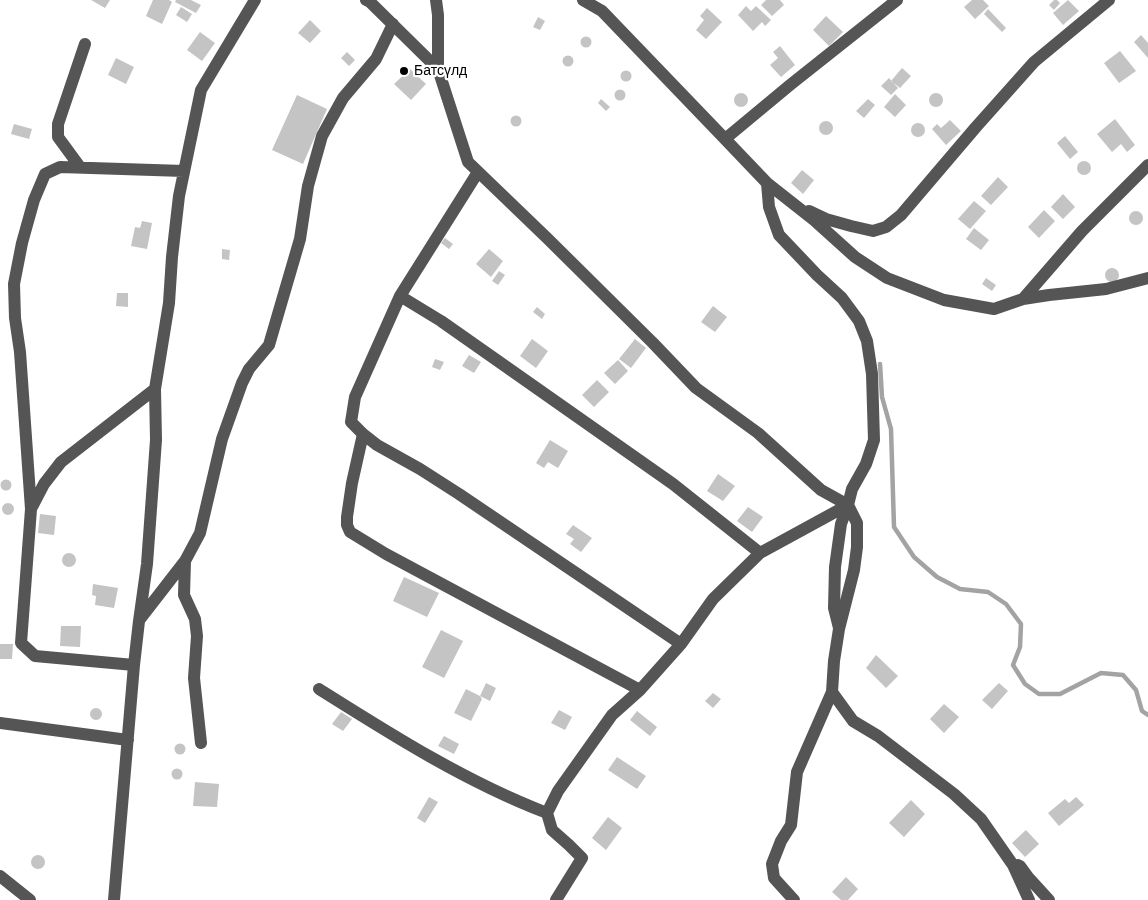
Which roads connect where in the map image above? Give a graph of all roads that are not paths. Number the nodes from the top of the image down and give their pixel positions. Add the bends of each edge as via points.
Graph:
1 (255, 0) edge
2 (366, 0) edge
3 (436, 0) edge
4 (583, 0) edge
5 (897, 0) edge
6 (1108, 0) edge
7 (393, 24) junction
8 (86, 44) dead end
9 (438, 68) junction
10 (725, 139) junction
11 (1148, 166) edge
12 (80, 167) junction
13 (184, 171) junction
14 (478, 172) junction
15 (767, 183) junction
16 (795, 205) junction
17 (1148, 278) edge
18 (400, 296) junction
19 (1023, 299) junction
20 (155, 389) junction
21 (363, 434) junction
22 (848, 505) junction
23 (31, 509) junction
24 (760, 553) junction
25 (185, 561) junction
26 (139, 621) junction
27 (839, 629) junction
28 (681, 644) junction
29 (134, 666) junction
30 (319, 689) dead end
31 (640, 690) junction
32 (832, 692) junction
33 (0, 723) edge
34 (128, 740) junction
35 (201, 743) dead end
36 (547, 813) junction
37 (1011, 862) junction
38 (0, 876) edge
39 (19, 895) edge
40 (30, 900) edge
41 (114, 900) edge
42 (556, 900) edge
43 (794, 900) edge
44 (1030, 900) edge
45 (1049, 900) edge

1 - 13 street via 201,90
2 - 7 street
3 - 9 street
4 - 10 street via 602,11
5 - 10 street
6 - 16 street via 1034,62 900,216 886,227 873,231 851,226
7 - 9 street
7 - 25 street via 376,59 343,98 322,136 308,186 300,239 269,345 242,383 222,439 200,533
8 - 12 street via 58,124 58,136
9 - 14 street via 468,162
10 - 15 street
11 - 19 street via 1082,231
12 - 13 street
12 - 23 street via 60,166 45,174 34,200 14,284
13 - 20 street via 169,303
14 - 18 street
14 - 22 street via 696,388 758,433 821,490
15 - 16 street
15 - 22 street via 769,207 779,235 842,298 859,321 867,341 872,374 874,440
16 - 19 street via 855,257 887,278 944,300 994,309
17 - 19 street via 1106,289
18 - 21 street via 355,397 352,422
18 - 24 street via 441,321 673,484
20 - 23 street via 61,462
20 - 26 street via 156,440 149,545
21 - 28 street via 459,494
21 - 31 street via 347,517 350,532
22 - 24 street
22 - 27 street via 841,524 835,567 834,608
22 - 27 street via 856,523 857,546
23 - 29 street via 21,643 35,656
24 - 28 street via 713,600
25 - 26 street
25 - 35 street via 184,595 195,619 197,636 194,678
26 - 29 street
27 - 32 street
28 - 31 street
29 - 34 street
30 - 36 street via 458,772
31 - 36 street via 612,715 558,791
32 - 37 street via 853,721 954,794 981,820
32 - 43 street via 797,772 791,825 772,864 774,878
33 - 34 street
34 - 41 street
36 - 42 street via 552,830 582,858
37 - 44 street
37 - 45 street via 1020,866
38 - 39 street
39 - 40 street

